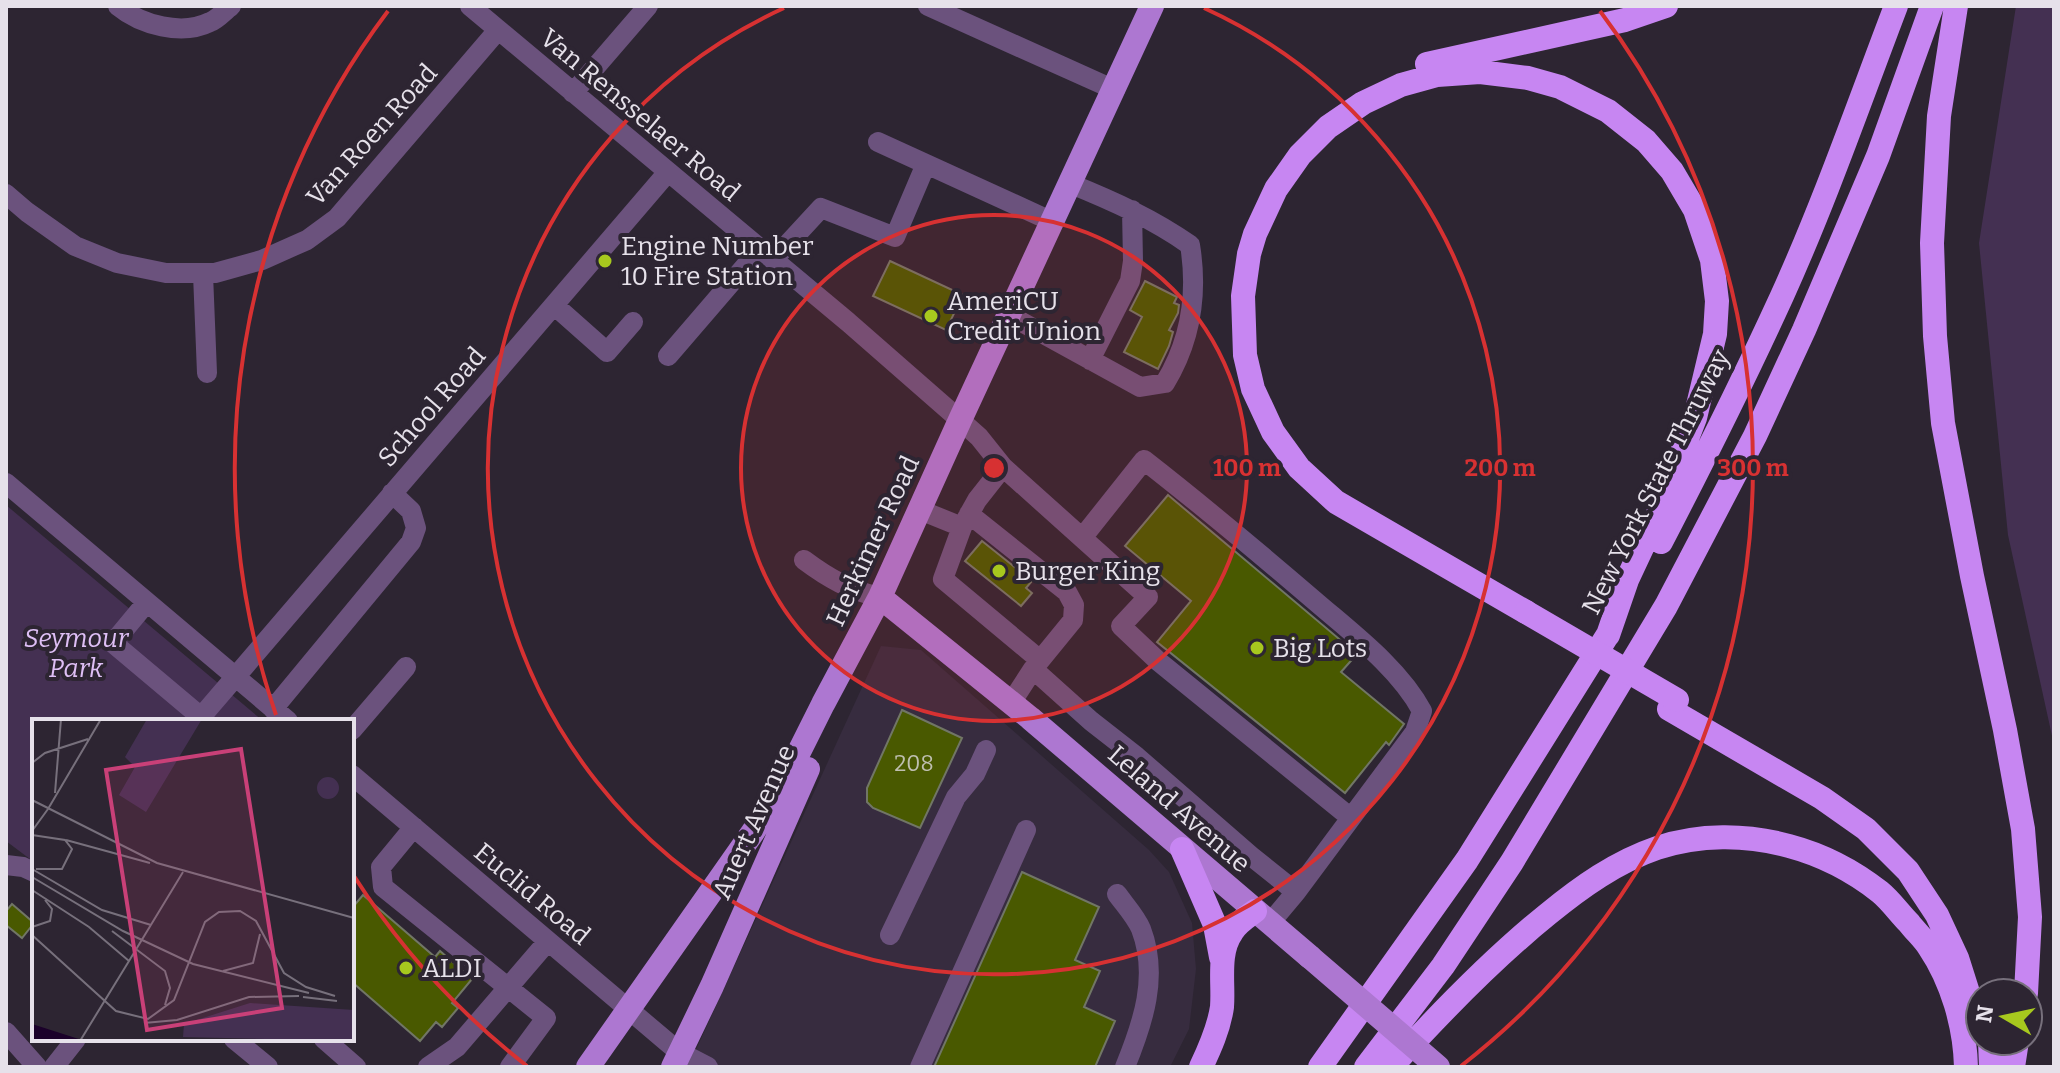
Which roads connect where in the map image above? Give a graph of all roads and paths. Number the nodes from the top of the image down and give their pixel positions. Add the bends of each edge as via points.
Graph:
1 (118, 6) edge
2 (231, 6) edge
3 (470, 6) edge
4 (648, 6) edge
5 (928, 6) edge
6 (1152, 6) edge
7 (1666, 6) edge
8 (1896, 6) edge
9 (1932, 6) edge
10 (1956, 6) edge
11 (498, 30) junction
12 (1115, 90) junction
13 (573, 93) junction
14 (878, 142) dead end
15 (926, 164) junction
16 (668, 172) junction
17 (1071, 184) junction
18 (6, 194) edge
19 (1132, 210) junction
20 (1053, 222) junction
21 (766, 254) junction
22 (203, 274) junction
23 (554, 305) junction
24 (1009, 315) junction
25 (633, 322) dead end
26 (668, 356) dead end
27 (1090, 360) junction
28 (207, 373) dead end
29 (960, 420) junction
30 (1003, 467) junction
31 (6, 483) edge
32 (392, 493) junction
33 (920, 510) junction
34 (966, 521) junction
35 (1082, 538) junction
36 (804, 560) dead end
37 (880, 597) junction
38 (147, 602) junction
39 (1522, 617) junction
40 (1608, 635) junction
41 (1036, 664) junction
42 (406, 667) dead end
43 (235, 676) junction
44 (1011, 703) junction
45 (1673, 705) junction
46 (281, 715) edge
47 (1091, 721) junction
48 (354, 728) edge
49 (986, 750) dead end
50 (1070, 752) junction
51 (354, 777) edge
52 (1351, 818) junction
53 (414, 827) junction
54 (1026, 830) dead end
55 (1182, 849) junction
56 (6, 865) edge
57 (32, 871) edge
58 (1296, 892) junction
59 (1117, 894) dead end
60 (1262, 917) junction
61 (890, 935) dead end
62 (548, 941) junction
63 (1223, 963) junction
64 (1977, 977) edge
65 (2027, 977) edge
66 (508, 987) junction
67 (629, 1009) junction
68 (6, 1032) edge
69 (74, 1041) edge
70 (236, 1041) edge
71 (326, 1041) edge
72 (676, 1059) edge
73 (37, 1067) edge
74 (54, 1067) edge
75 (268, 1067) edge
76 (356, 1067) edge
77 (429, 1067) edge
78 (510, 1067) edge
79 (588, 1067) edge
80 (708, 1067) edge
81 (920, 1067) edge
82 (1125, 1067) edge
83 (1201, 1067) edge
84 (1320, 1067) edge
85 (1366, 1067) edge
86 (1391, 1067) edge
87 (1438, 1067) edge
88 (1966, 1067) edge
89 (1978, 1067) edge

1 - 2 street via 149,23 176,28 213,21
3 - 11 street, Van Rensselaer Road
4 - 13 street
5 - 12 street
6 - 12 main road, Herkimer Road
7 - 39 highway via 1413,68 1355,92 1288,149 1252,203 1238,244 1232,290 1236,371 1266,445 1300,487 1332,514
8 - 40 highway, New York State Thruway via 1783,294 1643,578
9 - 85 highway via 1878,156 1804,330 1666,606 1512,862 1443,966
10 - 65 highway via 1939,116 1932,243 1935,336 1943,423 2023,829 2030,917
11 - 13 street, Van Rensselaer Road
11 - 22 street, Van Roen Road via 337,218 307,240 262,260
12 - 17 main road, Herkimer Road
13 - 16 street, Van Rensselaer Road
14 - 15 street
15 - 20 street
15 - 21 street via 895,237 821,208
16 - 21 street, Van Rensselaer Road
16 - 23 street, School Road
17 - 19 street
17 - 20 main road, Herkimer Road
18 - 22 street, Van Roen Road via 75,246 117,263
19 - 27 street via 1130,281
19 - 27 street via 1190,245 1193,300 1188,332 1165,383 1140,387
20 - 24 main road, Herkimer Road
21 - 26 street
21 - 29 street, Van Rensselaer Road
22 - 28 street
23 - 25 street via 607,352
23 - 32 street, School Road
24 - 27 street
24 - 29 main road, Herkimer Road
29 - 30 street, Van Rensselaer Road
29 - 33 main road, Herkimer Road
30 - 34 street
30 - 35 street, Van Rensselaer Road
31 - 38 street
32 - 43 street, School Road
32 - 46 street via 411,511 416,528 411,542
33 - 34 street
33 - 37 main road, Herkimer Road
34 - 41 street via 943,579
34 - 41 street via 1067,592 1074,605 1073,620
35 - 52 street, Van Rensselaer Road via 1148,597 1121,626
35 - 52 street via 1144,460 1362,641 1412,692 1422,711 1415,732
36 - 37 street via 858,593
37 - 44 main road, Leland Avenue
37 - 67 main road, Herkimer Road via 781,788
37 - 72 main road, Auert Avenue via 777,842
38 - 43 street
38 - 43 street, School Road via 113,643 201,717
39 - 40 highway via 1336,502 1299,468 1273,432 1253,389 1245,355 1243,296 1249,254 1276,189 1328,127 1363,103 1437,75 1480,72 1528,78 1608,111 1646,141 1672,171 1695,210 1712,260 1715,334 1695,418
39 - 45 highway, bridge
40 - 84 highway, New York State Thruway via 1467,860
41 - 44 street
41 - 47 street
42 - 48 street
43 - 46 street
44 - 50 main road, Leland Avenue
45 - 64 highway via 1857,806 1898,841 1952,917
45 - 89 highway via 1866,829 1908,871 1957,958 1970,999
47 - 50 street
47 - 58 street
49 - 61 street via 956,797
50 - 55 main road, Leland Avenue
51 - 53 street, Euclid Road
52 - 58 street
53 - 62 street, Euclid Road
53 - 66 street via 381,867 383,887
54 - 81 street
55 - 60 main road, Leland Avenue
55 - 63 highway via 1215,925
56 - 57 street
58 - 60 street
59 - 82 street via 1141,927 1151,962 1148,996
60 - 63 highway via 1232,930
60 - 87 main road, Leland Avenue, bridge
62 - 66 street
62 - 67 street, Euclid Road
63 - 83 highway via 1218,1025
66 - 77 street via 457,1047
66 - 78 street via 546,1018
67 - 72 street, Euclid Road
67 - 79 main road, Herkimer Road
68 - 73 street
69 - 74 street
70 - 75 street
71 - 76 street
72 - 80 street, Euclid Road
86 - 88 highway via 1513,942 1580,889 1658,848 1730,836 1812,852 1858,875 1888,899 1929,946 1946,978 1960,1018

